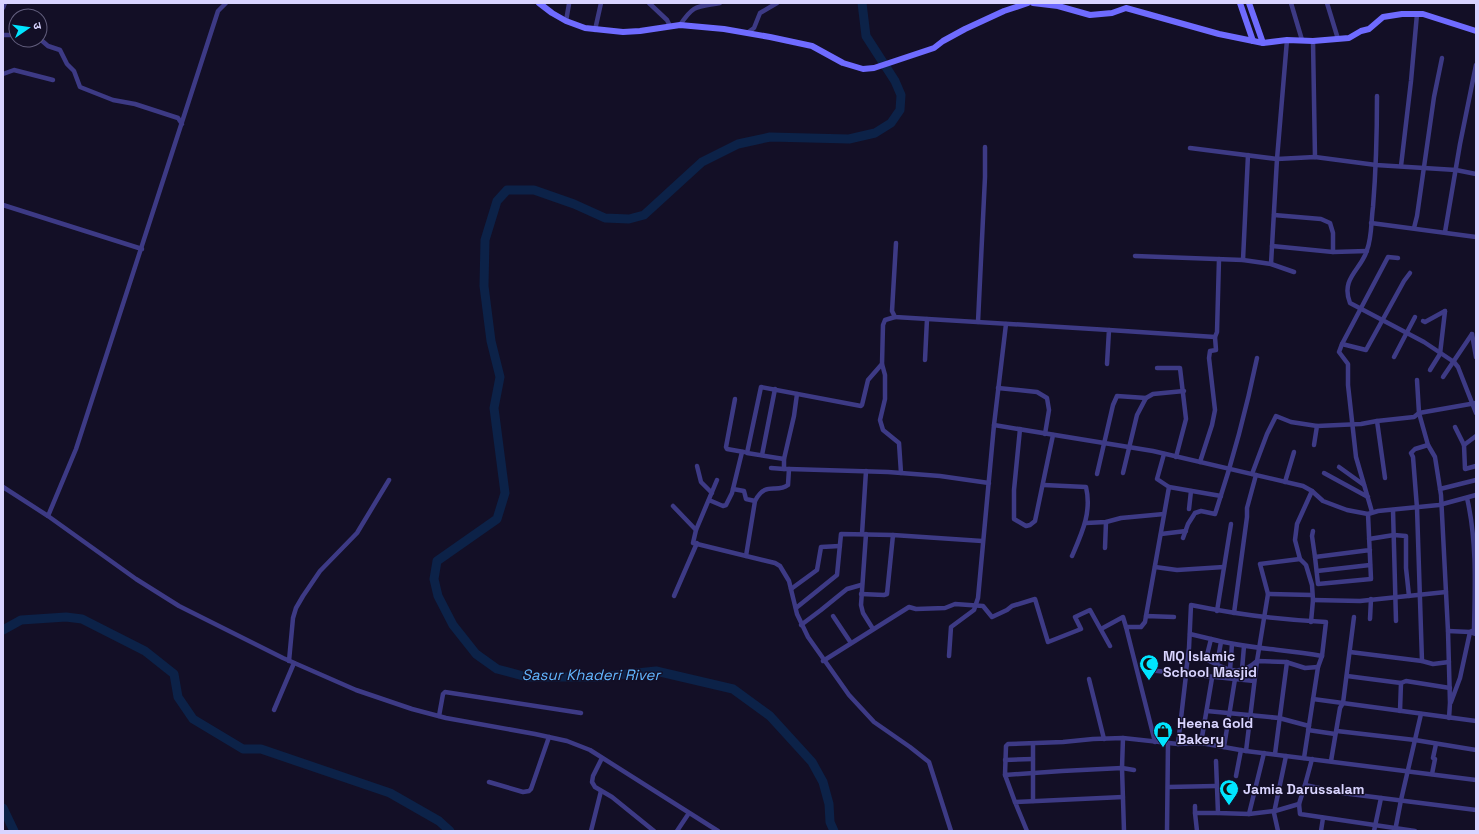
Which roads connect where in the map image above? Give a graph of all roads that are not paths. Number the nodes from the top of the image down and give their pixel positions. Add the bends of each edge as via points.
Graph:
1 (5, 3) edge
2 (226, 3) edge
3 (539, 3) edge
4 (601, 3) edge
5 (649, 3) edge
6 (720, 3) edge
7 (777, 3) edge
8 (1028, 3) edge
9 (1033, 3) edge
10 (1240, 3) edge
11 (1250, 3) edge
12 (1291, 3) edge
13 (1327, 3) edge
14 (569, 4) edge
15 (3, 8) edge
16 (1417, 14) junction
17 (566, 20) junction
18 (680, 25) junction
19 (670, 26) junction
20 (595, 30) junction
21 (1476, 31) edge
22 (747, 33) junction
23 (1338, 39) junction
24 (1287, 40) junction
25 (1302, 40) junction
26 (1253, 41) junction
27 (1313, 41) junction
28 (1263, 43) junction
29 (48, 46) edge
30 (1442, 58) dead end
31 (1476, 65) edge
32 (3, 74) edge
33 (53, 80) dead end
34 (1377, 96) dead end
35 (182, 124) junction
36 (985, 147) dead end
37 (1190, 148) dead end
38 (1248, 155) junction
39 (1315, 157) junction
40 (1277, 159) junction
41 (1376, 165) junction
42 (1401, 166) junction
43 (1425, 168) junction
44 (1456, 170) junction
45 (1476, 174) edge
46 (3, 205) edge
47 (1274, 215) junction
48 (1371, 222) junction
49 (1414, 228) junction
50 (1445, 232) junction
51 (1476, 237) edge
52 (896, 242) dead end
53 (1272, 246) junction
54 (142, 249) junction
55 (1367, 251) junction
56 (1333, 252) junction
57 (1135, 256) dead end
58 (1398, 258) dead end
59 (1219, 259) junction
60 (1243, 260) junction
61 (1271, 264) junction
62 (1294, 272) dead end
63 (1410, 273) dead end
64 (1361, 309) junction
65 (895, 316) junction
66 (1414, 317) dead end
67 (928, 319) junction
68 (1383, 321) junction
69 (1423, 321) dead end
70 (978, 322) junction
71 (1006, 324) junction
72 (1109, 330) junction
73 (1407, 332) junction
74 (1215, 337) junction
75 (1342, 344) junction
76 (1440, 354) junction
77 (1394, 357) dead end
78 (1476, 357) edge
79 (1257, 358) dead end
80 (925, 360) dead end
81 (1454, 362) junction
82 (882, 364) junction
83 (1106, 364) dead end
84 (1157, 368) dead end
85 (1430, 370) dead end
86 (1443, 377) dead end
87 (1417, 380) dead end
88 (998, 388) junction
89 (775, 389) junction
90 (1184, 391) junction
91 (797, 394) junction
92 (1146, 398) junction
93 (735, 399) dead end
94 (1474, 404) edge
95 (1419, 413) junction
96 (1476, 413) edge
97 (1377, 421) junction
98 (994, 424) junction
99 (1352, 425) junction
100 (1318, 426) junction
101 (1455, 427) dead end
102 (1020, 429) junction
103 (1045, 434) junction
104 (1053, 435) junction
105 (1476, 436) edge
106 (1105, 444) junction
107 (1314, 444) dead end
108 (1428, 445) junction
109 (1464, 445) junction
110 (1130, 448) junction
111 (744, 452) junction
112 (1294, 452) dead end
113 (1164, 454) junction
114 (762, 455) junction
115 (1176, 457) junction
116 (784, 459) junction
117 (1200, 462) junction
118 (697, 466) dead end
119 (1476, 466) edge
120 (1339, 467) dead end
121 (771, 468) dead end
122 (787, 469) junction
123 (1230, 469) junction
124 (866, 471) junction
125 (900, 473) junction
126 (1123, 473) dead end
127 (1324, 473) dead end
128 (1097, 474) dead end
129 (1254, 475) junction
130 (1385, 478) dead end
131 (389, 480) dead end
132 (717, 480) dead end
133 (1476, 480) edge
134 (1285, 482) junction
135 (989, 483) junction
136 (1044, 485) junction
137 (1364, 485) junction
138 (3, 487) edge
139 (1169, 487) junction
140 (733, 489) junction
141 (1440, 489) junction
142 (1191, 491) junction
143 (1312, 491) junction
144 (712, 493) junction
145 (1221, 496) junction
146 (1476, 496) edge
147 (1368, 497) junction
148 (1467, 498) junction
149 (709, 500) junction
150 (755, 501) junction
151 (1442, 505) junction
152 (673, 506) dead end
153 (1418, 508) junction
154 (1189, 509) dead end
155 (1393, 510) junction
156 (1370, 513) junction
157 (1164, 514) junction
158 (48, 516) junction
159 (1086, 522) junction
160 (1106, 522) junction
161 (1231, 524) dead end
162 (696, 530) junction
163 (1186, 531) junction
164 (1313, 531) dead end
165 (864, 534) junction
166 (1161, 534) junction
167 (893, 535) junction
168 (1394, 535) junction
169 (1183, 538) dead end
170 (1369, 539) junction
171 (982, 541) junction
172 (697, 543) junction
173 (840, 546) junction
174 (1105, 548) dead end
175 (1370, 550) junction
176 (1475, 551) edge
177 (746, 556) junction
178 (1072, 556) dead end
179 (1315, 557) junction
180 (1300, 559) junction
181 (1370, 565) junction
182 (1155, 567) junction
183 (1224, 567) junction
184 (1475, 569) edge
185 (1316, 571) junction
186 (861, 585) junction
187 (791, 589) junction
188 (1446, 592) junction
189 (861, 594) junction
190 (1268, 594) junction
191 (1420, 594) junction
192 (1312, 595) junction
193 (674, 596) dead end
194 (1410, 596) junction
195 (1395, 598) junction
196 (1371, 599) junction
197 (1313, 600) junction
198 (975, 606) junction
199 (796, 608) junction
200 (1217, 611) junction
201 (1234, 612) junction
202 (833, 616) dead end
203 (1146, 616) junction
204 (1265, 616) junction
205 (1354, 617) dead end
206 (1174, 618) dead end
207 (1370, 619) dead end
208 (1396, 621) dead end
209 (1311, 622) junction
210 (801, 625) junction
211 (1126, 627) junction
212 (874, 629) junction
213 (1101, 630) junction
214 (1448, 631) junction
215 (1470, 632) junction
216 (1190, 634) junction
217 (1476, 634) edge
218 (1211, 639) junction
219 (1221, 642) junction
220 (851, 643) junction
221 (1232, 644) junction
222 (1110, 646) dead end
223 (1244, 646) junction
224 (1260, 648) junction
225 (1350, 652) junction
226 (948, 656) dead end
227 (1322, 656) junction
228 (823, 660) junction
229 (288, 661) junction
230 (1256, 661) junction
231 (1422, 661) junction
232 (1287, 662) junction
233 (1449, 662) junction
234 (294, 664) junction
235 (1217, 664) junction
236 (1318, 667) junction
237 (1148, 670) dead end
238 (1230, 670) junction
239 (1242, 670) junction
240 (1186, 674) junction
241 (1347, 676) junction
242 (1212, 678) junction
243 (1089, 679) dead end
244 (1235, 679) junction
245 (1254, 681) junction
246 (1401, 683) junction
247 (1450, 688) junction
248 (1313, 699) junction
249 (1343, 703) junction
250 (1450, 703) junction
251 (274, 710) dead end
252 (1400, 710) junction
253 (1206, 711) junction
254 (1230, 713) junction
255 (581, 714) dead end
256 (1421, 714) junction
257 (439, 716) junction
258 (1251, 716) junction
259 (1279, 718) junction
260 (1449, 718) junction
261 (1476, 722) edge
262 (1309, 728) junction
263 (1336, 733) junction
264 (549, 737) junction
265 (1104, 738) junction
266 (1123, 738) junction
267 (1415, 740) junction
268 (1155, 742) junction
269 (1168, 743) junction
270 (1201, 743) junction
271 (1033, 744) junction
272 (1178, 744) junction
273 (1436, 744) junction
274 (1224, 747) junction
275 (1241, 750) junction
276 (1246, 750) junction
277 (1476, 750) edge
278 (1264, 753) junction
279 (1275, 754) junction
280 (1286, 756) junction
281 (602, 758) junction
282 (1304, 758) junction
283 (1033, 759) junction
284 (1312, 759) junction
285 (1005, 760) junction
286 (1216, 761) dead end
287 (1331, 761) junction
288 (1122, 768) junction
289 (1134, 770) dead end
290 (1408, 771) junction
291 (1033, 774) junction
292 (1432, 774) junction
293 (1005, 775) junction
294 (1236, 776) dead end
295 (1476, 780) edge
296 (489, 782) dead end
297 (1305, 785) junction
298 (1216, 786) junction
299 (1168, 787) junction
300 (602, 791) junction
301 (1123, 797) junction
302 (1381, 798) junction
303 (1401, 800) junction
304 (1033, 801) junction
305 (1015, 802) junction
306 (1299, 804) junction
307 (1195, 806) dead end
308 (1476, 810) edge
309 (1275, 811) junction
310 (689, 813) junction
311 (1196, 813) junction
312 (1218, 813) junction
313 (1249, 814) junction
314 (1323, 818) junction
315 (1376, 826) junction
316 (1395, 829) edge
317 (591, 831) edge
318 (654, 831) edge
319 (677, 831) edge
320 (718, 831) edge
321 (951, 831) edge
322 (1027, 831) edge
323 (1124, 831) edge
324 (1167, 831) edge
325 (1196, 831) edge
326 (1278, 831) edge
327 (1321, 831) edge
328 (1374, 831) edge
329 (1415, 831) edge

1 - 15 street
2 - 35 street via 218,11
3 - 17 street
4 - 20 street
5 - 19 street
6 - 18 street via 695,8
7 - 22 street via 760,13 754,28
8 - 22 street via 965,29 934,48 874,68 859,69 812,46
9 - 26 street via 1058,6 1090,15 1112,13 1126,8
10 - 26 street
11 - 28 street
12 - 25 street
13 - 23 street
14 - 17 street
16 - 21 street
16 - 23 street via 1383,17 1369,29 1349,38
16 - 42 street
17 - 20 street
18 - 19 street
18 - 22 street
19 - 20 street via 623,32
23 - 27 street
24 - 25 street
24 - 28 street
24 - 40 street
25 - 27 street
26 - 28 street
27 - 39 street
29 - 35 street via 60,50 74,71 80,86 113,100 135,104 178,118
30 - 43 street
31 - 44 street
32 - 33 street via 14,70
34 - 41 street
35 - 54 street
36 - 70 street
37 - 38 street
38 - 40 street
38 - 60 street
39 - 40 street
39 - 41 street
40 - 47 street
41 - 42 street
41 - 48 street
42 - 43 street
43 - 44 street
43 - 49 street
44 - 45 street
44 - 50 street
46 - 54 street
47 - 53 street
47 - 56 street via 1321,219 1330,223
48 - 49 street
48 - 55 street
49 - 50 street
50 - 51 street
52 - 65 street via 892,311
53 - 56 street
53 - 61 street
54 - 158 street via 76,449
55 - 56 street
55 - 64 street via 1350,278 1347,296 1350,303
57 - 59 street
58 - 64 street via 1388,257
59 - 60 street
59 - 74 street
60 - 61 street
61 - 62 street
63 - 68 street
64 - 68 street
64 - 75 street
65 - 67 street
65 - 82 street via 885,320 882,325
66 - 73 street
67 - 70 street
67 - 80 street
68 - 73 street
68 - 75 street via 1366,350
69 - 76 street via 1445,311
70 - 71 street
71 - 72 street
71 - 88 street
72 - 74 street
72 - 83 street
73 - 76 street
73 - 77 street
74 - 117 street via 1216,350 1210,351 1209,358 1215,410
75 - 99 street via 1339,352 1348,364
76 - 81 street
76 - 85 street
78 - 81 street via 1472,334
79 - 123 street
81 - 86 street
81 - 94 street
82 - 91 street via 868,380 861,406
82 - 125 street via 885,375 885,399 880,420 883,430 899,443
84 - 90 street via 1180,368
87 - 95 street
88 - 98 street
88 - 103 street via 1037,392 1047,398 1049,410
89 - 91 street
89 - 111 street via 759,389
89 - 114 street
90 - 92 street via 1153,394
90 - 115 street via 1186,419
91 - 116 street
92 - 106 street via 1117,396
92 - 110 street via 1137,415
93 - 111 street via 726,447
94 - 95 street
94 - 96 street
95 - 97 street via 1414,416
95 - 108 street
97 - 99 street
97 - 130 street
98 - 102 street
98 - 135 street
99 - 100 street
99 - 137 street via 1356,457
100 - 107 street
100 - 129 street via 1292,422 1276,416 1267,434
101 - 109 street
102 - 103 street
102 - 136 street via 1014,519 1026,526 1035,522
103 - 104 street
104 - 106 street
104 - 136 street
105 - 109 street
106 - 110 street
106 - 128 street
108 - 141 street via 1435,457
108 - 153 street via 1411,453
109 - 119 street via 1464,469
110 - 113 street
110 - 126 street
111 - 114 street
111 - 140 street
112 - 134 street
113 - 115 street
113 - 139 street via 1157,479
114 - 116 street
115 - 117 street
116 - 122 street
117 - 123 street
118 - 144 street via 701,482
120 - 137 street
121 - 122 street
122 - 124 street
122 - 150 street via 787,487 764,490
123 - 129 street
123 - 145 street
124 - 125 street
124 - 165 street
125 - 135 street
127 - 147 street
129 - 134 street
129 - 201 street via 1247,508
131 - 229 street via 357,533 320,571 296,608
132 - 144 street
133 - 141 street
134 - 143 street
135 - 171 street
136 - 159 street via 1086,486
137 - 147 street
138 - 158 street
139 - 142 street
139 - 157 street
140 - 149 street via 726,506
140 - 150 street via 744,491 746,499
141 - 151 street
142 - 145 street
142 - 154 street
143 - 156 street via 1323,501 1347,510
143 - 180 street via 1297,524 1295,540
144 - 149 street
145 - 163 street via 1215,514 1201,511 1195,513
146 - 148 street
147 - 156 street
148 - 151 street
148 - 176 street
149 - 162 street
150 - 177 street
151 - 153 street
151 - 188 street
152 - 162 street
153 - 155 street
153 - 191 street
155 - 156 street
155 - 168 street
156 - 170 street
157 - 160 street
157 - 166 street
158 - 229 street via 136,579 179,606
159 - 160 street
159 - 178 street
160 - 174 street
161 - 183 street
162 - 172 street via 692,541
163 - 166 street
163 - 169 street
164 - 179 street
165 - 167 street
165 - 173 street via 842,533
165 - 186 street
166 - 182 street
167 - 171 street
167 - 189 street via 887,594
168 - 170 street
168 - 194 street via 1406,536 1406,568
168 - 195 street
170 - 175 street
171 - 198 street via 978,598
172 - 177 street
172 - 193 street
173 - 187 street via 821,546 817,570
173 - 199 street via 837,575
175 - 179 street
175 - 181 street
176 - 184 street
177 - 187 street via 778,564
179 - 185 street
180 - 190 street via 1260,564
180 - 192 street via 1306,565
181 - 185 street
181 - 185 street via 1371,579 1318,584
182 - 183 street via 1177,570
182 - 203 street
183 - 200 street
184 - 215 street via 1474,630
186 - 189 street
186 - 210 street via 842,593
187 - 199 street
188 - 191 street
188 - 214 street
189 - 212 street via 861,610
190 - 192 street
190 - 204 street
191 - 194 street
191 - 231 street
192 - 197 street
194 - 195 street
195 - 196 street
195 - 208 street
196 - 197 street
196 - 207 street
197 - 209 street
198 - 212 street via 955,604 945,608 909,607
198 - 213 street via 983,606 992,617 1012,606 1035,599 1048,642 1081,630 1076,617 1090,610
198 - 226 street via 974,610 951,627
199 - 210 street
200 - 201 street
200 - 216 street via 1191,605
201 - 204 street
202 - 220 street
203 - 206 street
203 - 211 street via 1141,627
204 - 209 street
204 - 224 street
205 - 225 street
209 - 227 street via 1326,622
210 - 228 street
211 - 213 street via 1122,618
211 - 268 street
212 - 220 street
213 - 222 street
214 - 215 street
214 - 233 street
215 - 217 street
215 - 250 street via 1460,678
216 - 218 street
216 - 240 street
218 - 219 street
218 - 235 street via 1206,659
219 - 221 street
219 - 235 street
220 - 228 street
221 - 223 street
221 - 238 street
223 - 224 street
223 - 239 street
224 - 227 street via 1293,650
224 - 230 street
225 - 231 street
225 - 241 street
227 - 236 street
228 - 321 street via 874,722 929,762
229 - 234 street
230 - 232 street
230 - 239 street
230 - 245 street
231 - 233 street via 1434,664
232 - 236 street via 1305,668
232 - 259 street
233 - 247 street
234 - 251 street
234 - 257 street via 356,690
235 - 238 street
236 - 248 street
237 - 240 street
238 - 239 street
240 - 242 street
240 - 272 street
241 - 246 street
241 - 249 street
242 - 244 street
242 - 253 street
243 - 265 street
244 - 245 street
244 - 254 street
245 - 258 street
246 - 247 street via 1406,681
246 - 252 street
247 - 250 street
248 - 249 street
248 - 262 street
249 - 252 street
249 - 263 street
250 - 260 street
252 - 256 street
253 - 254 street
253 - 270 street
254 - 258 street
254 - 274 street
255 - 257 street via 445,692
256 - 260 street
256 - 267 street
257 - 264 street
258 - 259 street
258 - 276 street
259 - 262 street
259 - 279 street
260 - 261 street
262 - 263 street
262 - 282 street
263 - 267 street
263 - 287 street
264 - 281 street via 590,750
264 - 296 street via 529,791 523,792
265 - 266 street
265 - 271 street
266 - 268 street
266 - 288 street
267 - 273 street
267 - 290 street
268 - 269 street
269 - 272 street
269 - 299 street
270 - 272 street
270 - 274 street
271 - 283 street
271 - 285 street via 1007,744
273 - 277 street
273 - 292 street
274 - 275 street
275 - 276 street
275 - 294 street
276 - 278 street
278 - 279 street
278 - 313 street
279 - 280 street
280 - 282 street
280 - 309 street
281 - 300 street via 592,782
281 - 310 street
282 - 284 street
283 - 285 street
283 - 291 street
284 - 287 street
284 - 297 street
285 - 293 street
286 - 298 street
287 - 290 street
288 - 289 street
288 - 291 street
288 - 301 street
290 - 292 street
290 - 303 street
291 - 293 street
291 - 304 street
292 - 295 street
293 - 305 street
297 - 302 street
297 - 306 street
298 - 299 street
298 - 312 street
299 - 324 street
300 - 317 street
300 - 318 street
301 - 304 street
301 - 323 street
302 - 303 street
302 - 315 street
303 - 308 street
303 - 316 street
304 - 305 street
305 - 322 street
306 - 309 street
306 - 314 street via 1300,814
307 - 311 street
309 - 313 street
309 - 326 street
310 - 319 street
310 - 320 street
311 - 312 street
311 - 325 street
312 - 313 street
314 - 315 street
314 - 327 street
315 - 316 street
315 - 328 street
316 - 329 street

